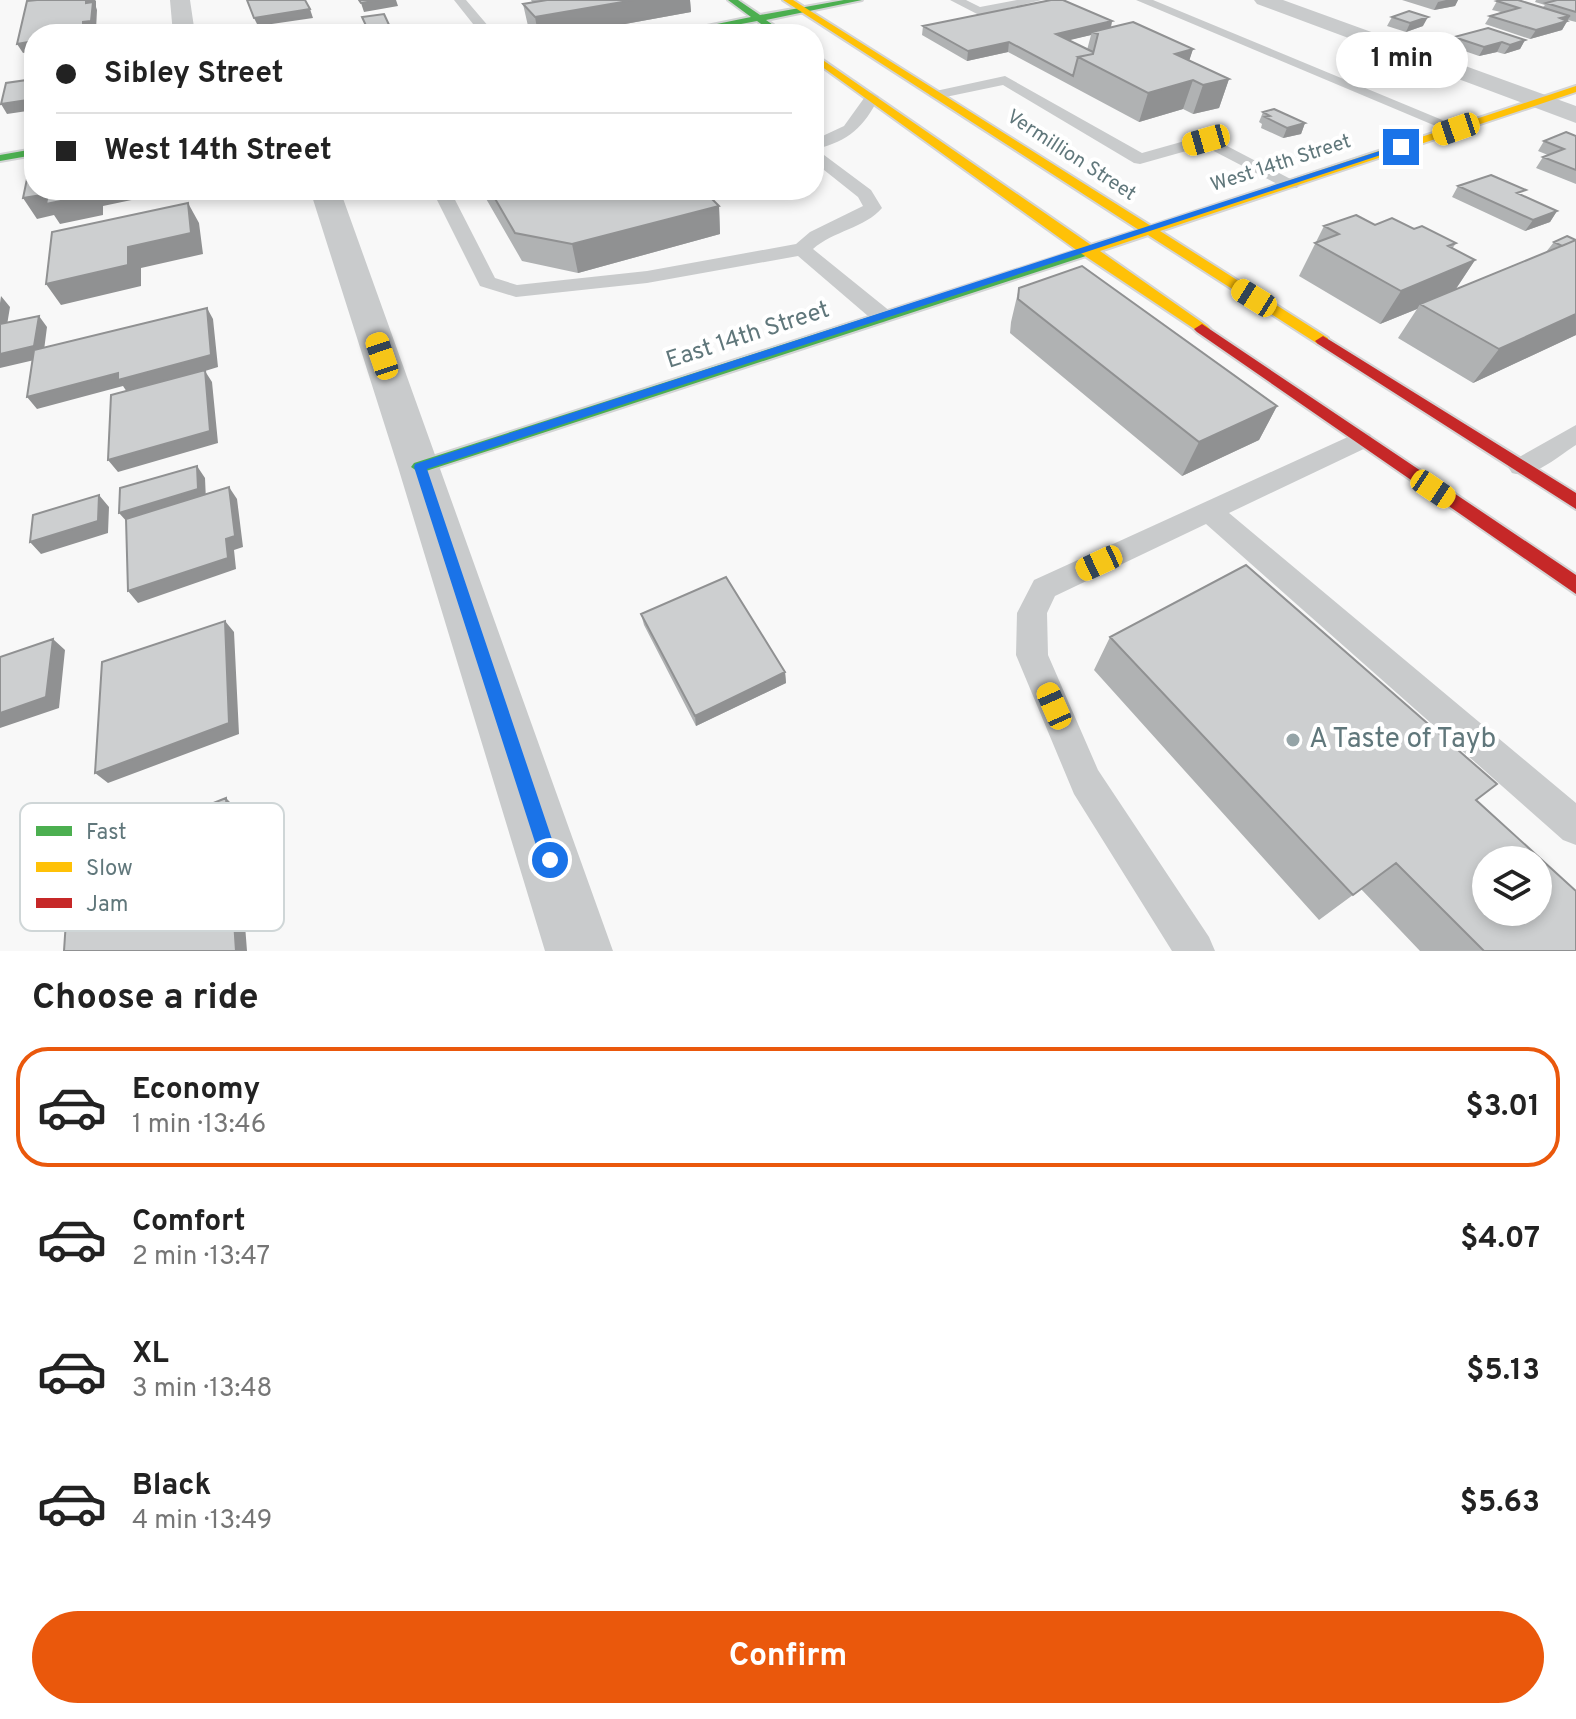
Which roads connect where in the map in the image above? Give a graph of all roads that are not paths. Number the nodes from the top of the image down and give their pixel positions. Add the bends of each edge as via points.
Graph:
1 (180, 0) edge
2 (460, 0) edge
3 (732, 0) edge
4 (858, 0) edge
5 (956, 0) edge
6 (1036, 0) edge
7 (1142, 0) edge
8 (1264, 0) edge
9 (795, 5) edge
10 (758, 18) junction
11 (183, 24) edge
12 (480, 24) edge
13 (726, 24) edge
14 (767, 24) edge
15 (824, 64) edge
16 (1576, 89) edge
17 (936, 95) junction
18 (872, 97) junction
19 (1539, 102) junction
20 (1576, 115) edge
21 (1456, 129) junction
22 (824, 142) edge
23 (24, 154) edge
24 (0, 158) edge
25 (824, 162) edge
26 (1291, 184) junction
27 (328, 200) edge
28 (446, 200) edge
29 (1147, 231) junction
30 (802, 249) junction
31 (1090, 250) junction
32 (883, 317) junction
33 (1576, 434) edge
34 (1361, 440) junction
35 (420, 467) junction
36 (1521, 467) junction
37 (1576, 502) edge
38 (1209, 511) junction
39 (1576, 586) edge
40 (1576, 827) edge
41 (579, 951) edge
42 (1195, 951) edge

1 - 11 street
2 - 12 lane
3 - 10 main road
4 - 9 main road
5 - 6 lane via 979,11
7 - 21 lane
8 - 19 street
9 - 10 main road
9 - 17 main road, Vermillion Street
10 - 13 main road
10 - 14 main road
15 - 18 main road
16 - 19 main road, West 14th Street
17 - 26 lane via 1005,80 1140,159 1206,140
17 - 29 main road, Vermillion Street
18 - 22 lane via 848,134
18 - 31 main road
19 - 20 street
19 - 21 main road, West 14th Street
21 - 26 main road, West 14th Street
23 - 24 main road
25 - 30 lane via 865,194 873,208 810,239
26 - 29 main road, West 14th Street
27 - 35 street
28 - 30 lane via 487,282 516,291 647,277
29 - 31 main road, West 14th Street
29 - 36 main road, Vermillion Street
30 - 32 lane
31 - 32 main road, East 14th Street
31 - 34 main road
32 - 35 main road, East 14th Street
33 - 36 lane
34 - 38 lane
34 - 39 main road
35 - 41 street
36 - 37 main road, Vermillion Street
38 - 40 lane
38 - 42 lane via 1044,588 1032,613 1032,655 1086,782

